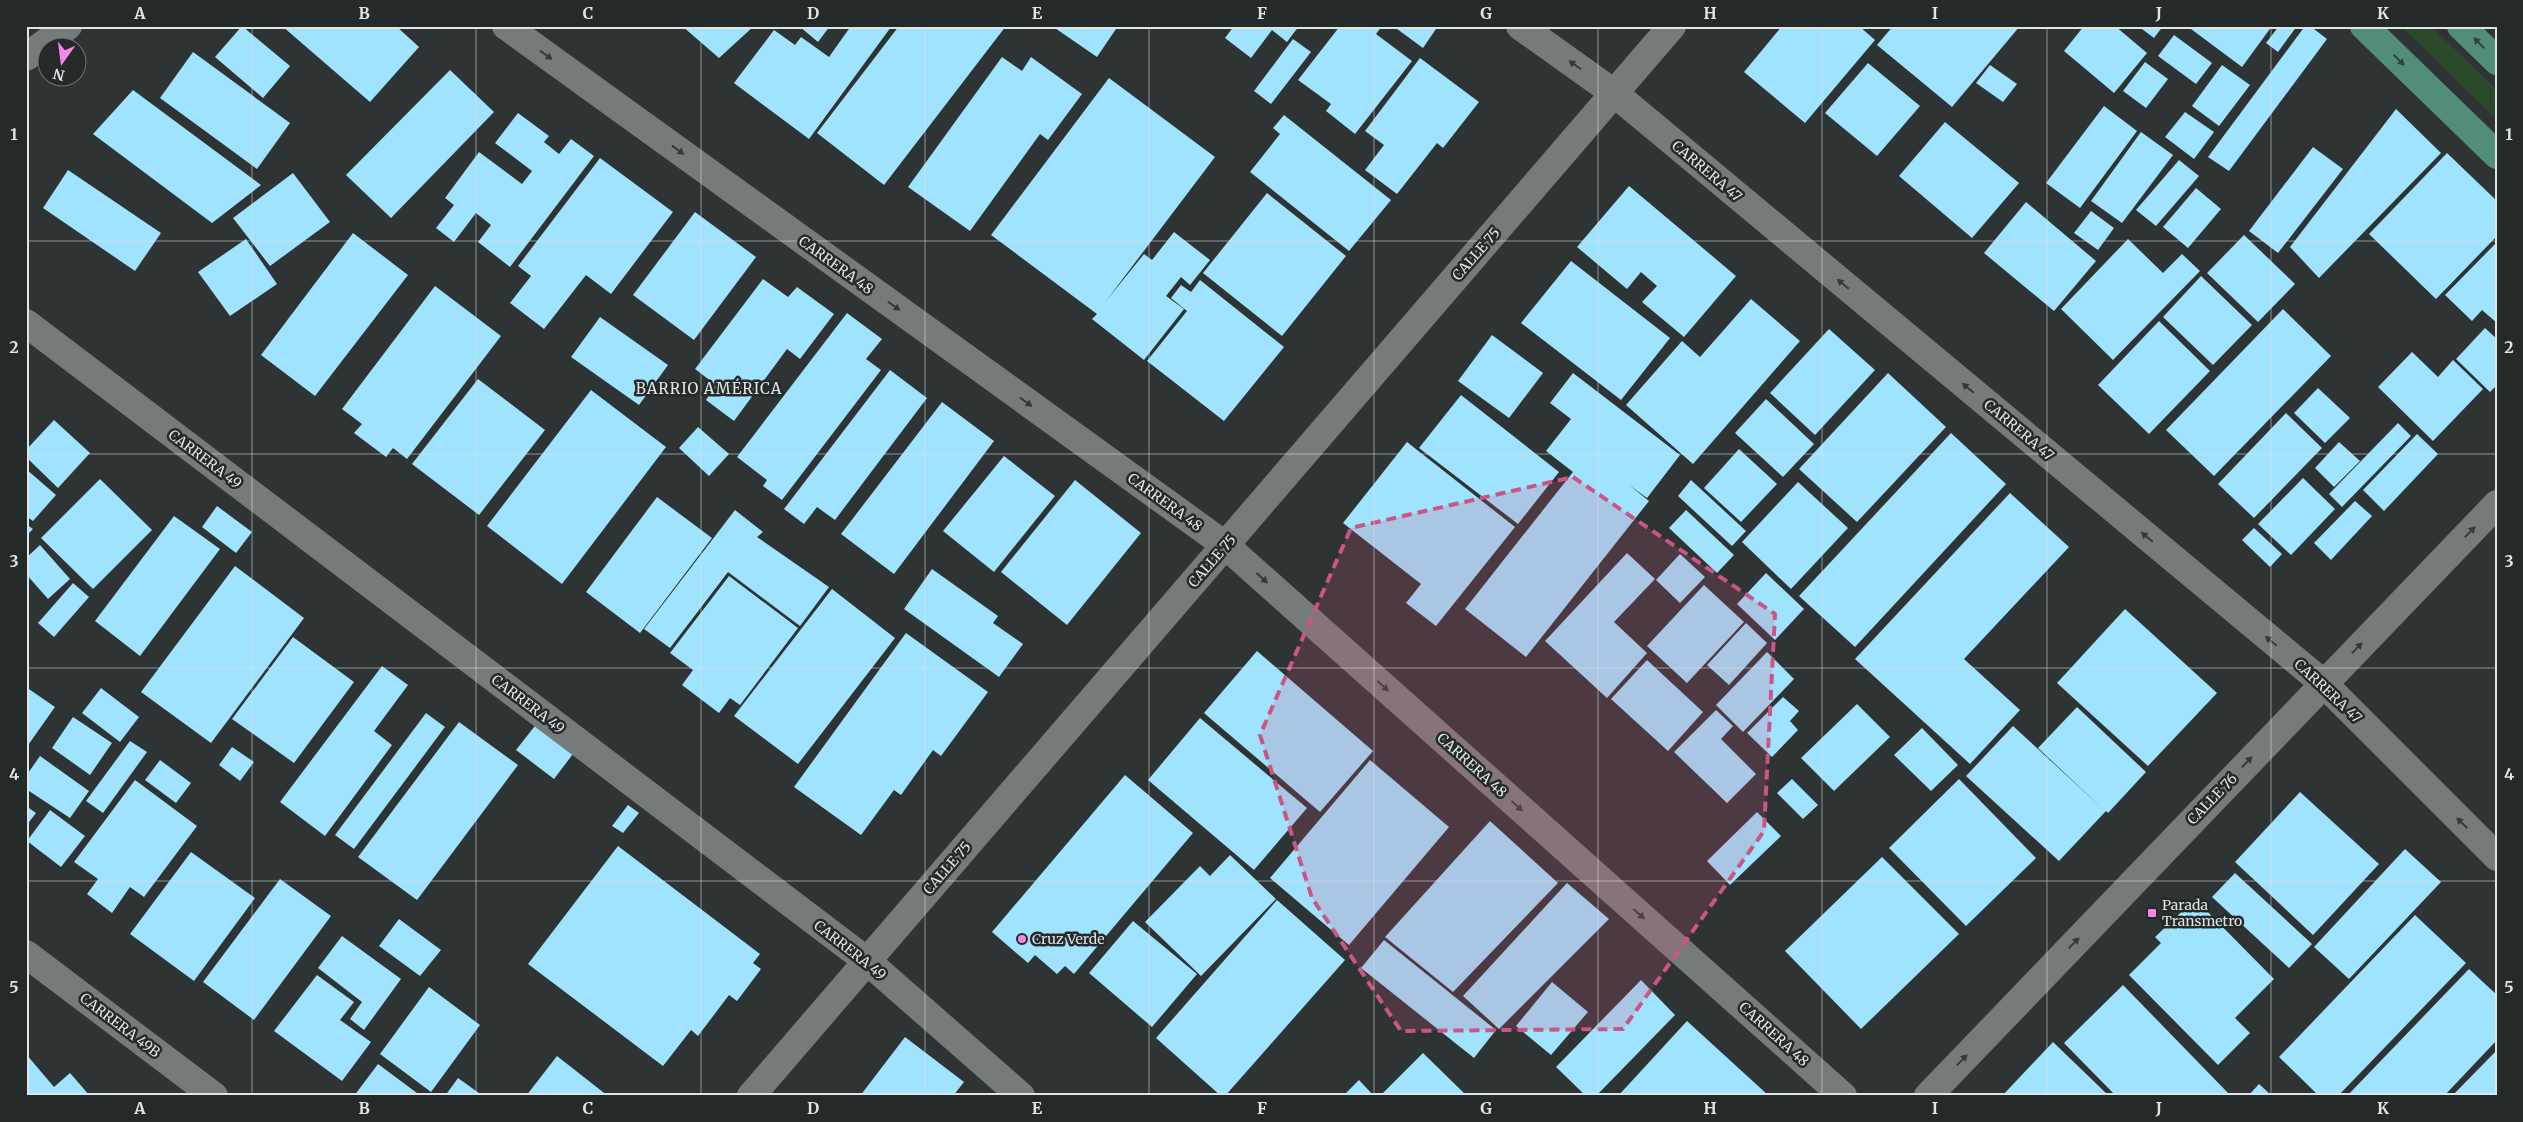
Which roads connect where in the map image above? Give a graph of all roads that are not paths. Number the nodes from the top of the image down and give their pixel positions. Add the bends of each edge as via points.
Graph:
1 (68, 26) edge
2 (506, 26) edge
3 (1520, 26) edge
4 (1672, 26) edge
5 (2364, 26) edge
6 (2461, 26) edge
7 (26, 57) edge
8 (2497, 60) edge
9 (1614, 93) junction
10 (2497, 155) edge
11 (26, 323) edge
12 (2497, 504) edge
13 (1225, 545) junction
14 (2323, 683) junction
15 (2497, 857) edge
16 (26, 954) edge
17 (867, 961) junction
18 (214, 1096) edge
19 (751, 1096) edge
20 (1021, 1096) edge
21 (1843, 1096) edge
22 (1928, 1096) edge

1 - 7 street
2 -> 13 street, CARRERA 48
9 -> 3 street, CARRERA 47
4 - 9 street, CALLE 75
5 -> 10 main road
8 -> 6 main road
9 - 13 street, CALLE 75
14 -> 9 street, CARRERA 47
11 - 17 street, CARRERA 49
14 -> 12 street, CALLE 76
13 - 17 street, CALLE 75
13 -> 21 street, CARRERA 48
15 -> 14 street, CARRERA 47
22 -> 14 street, CALLE 76
16 - 18 street, CARRERA 49B
17 - 19 street, CALLE 75
17 - 20 street, CARRERA 49

